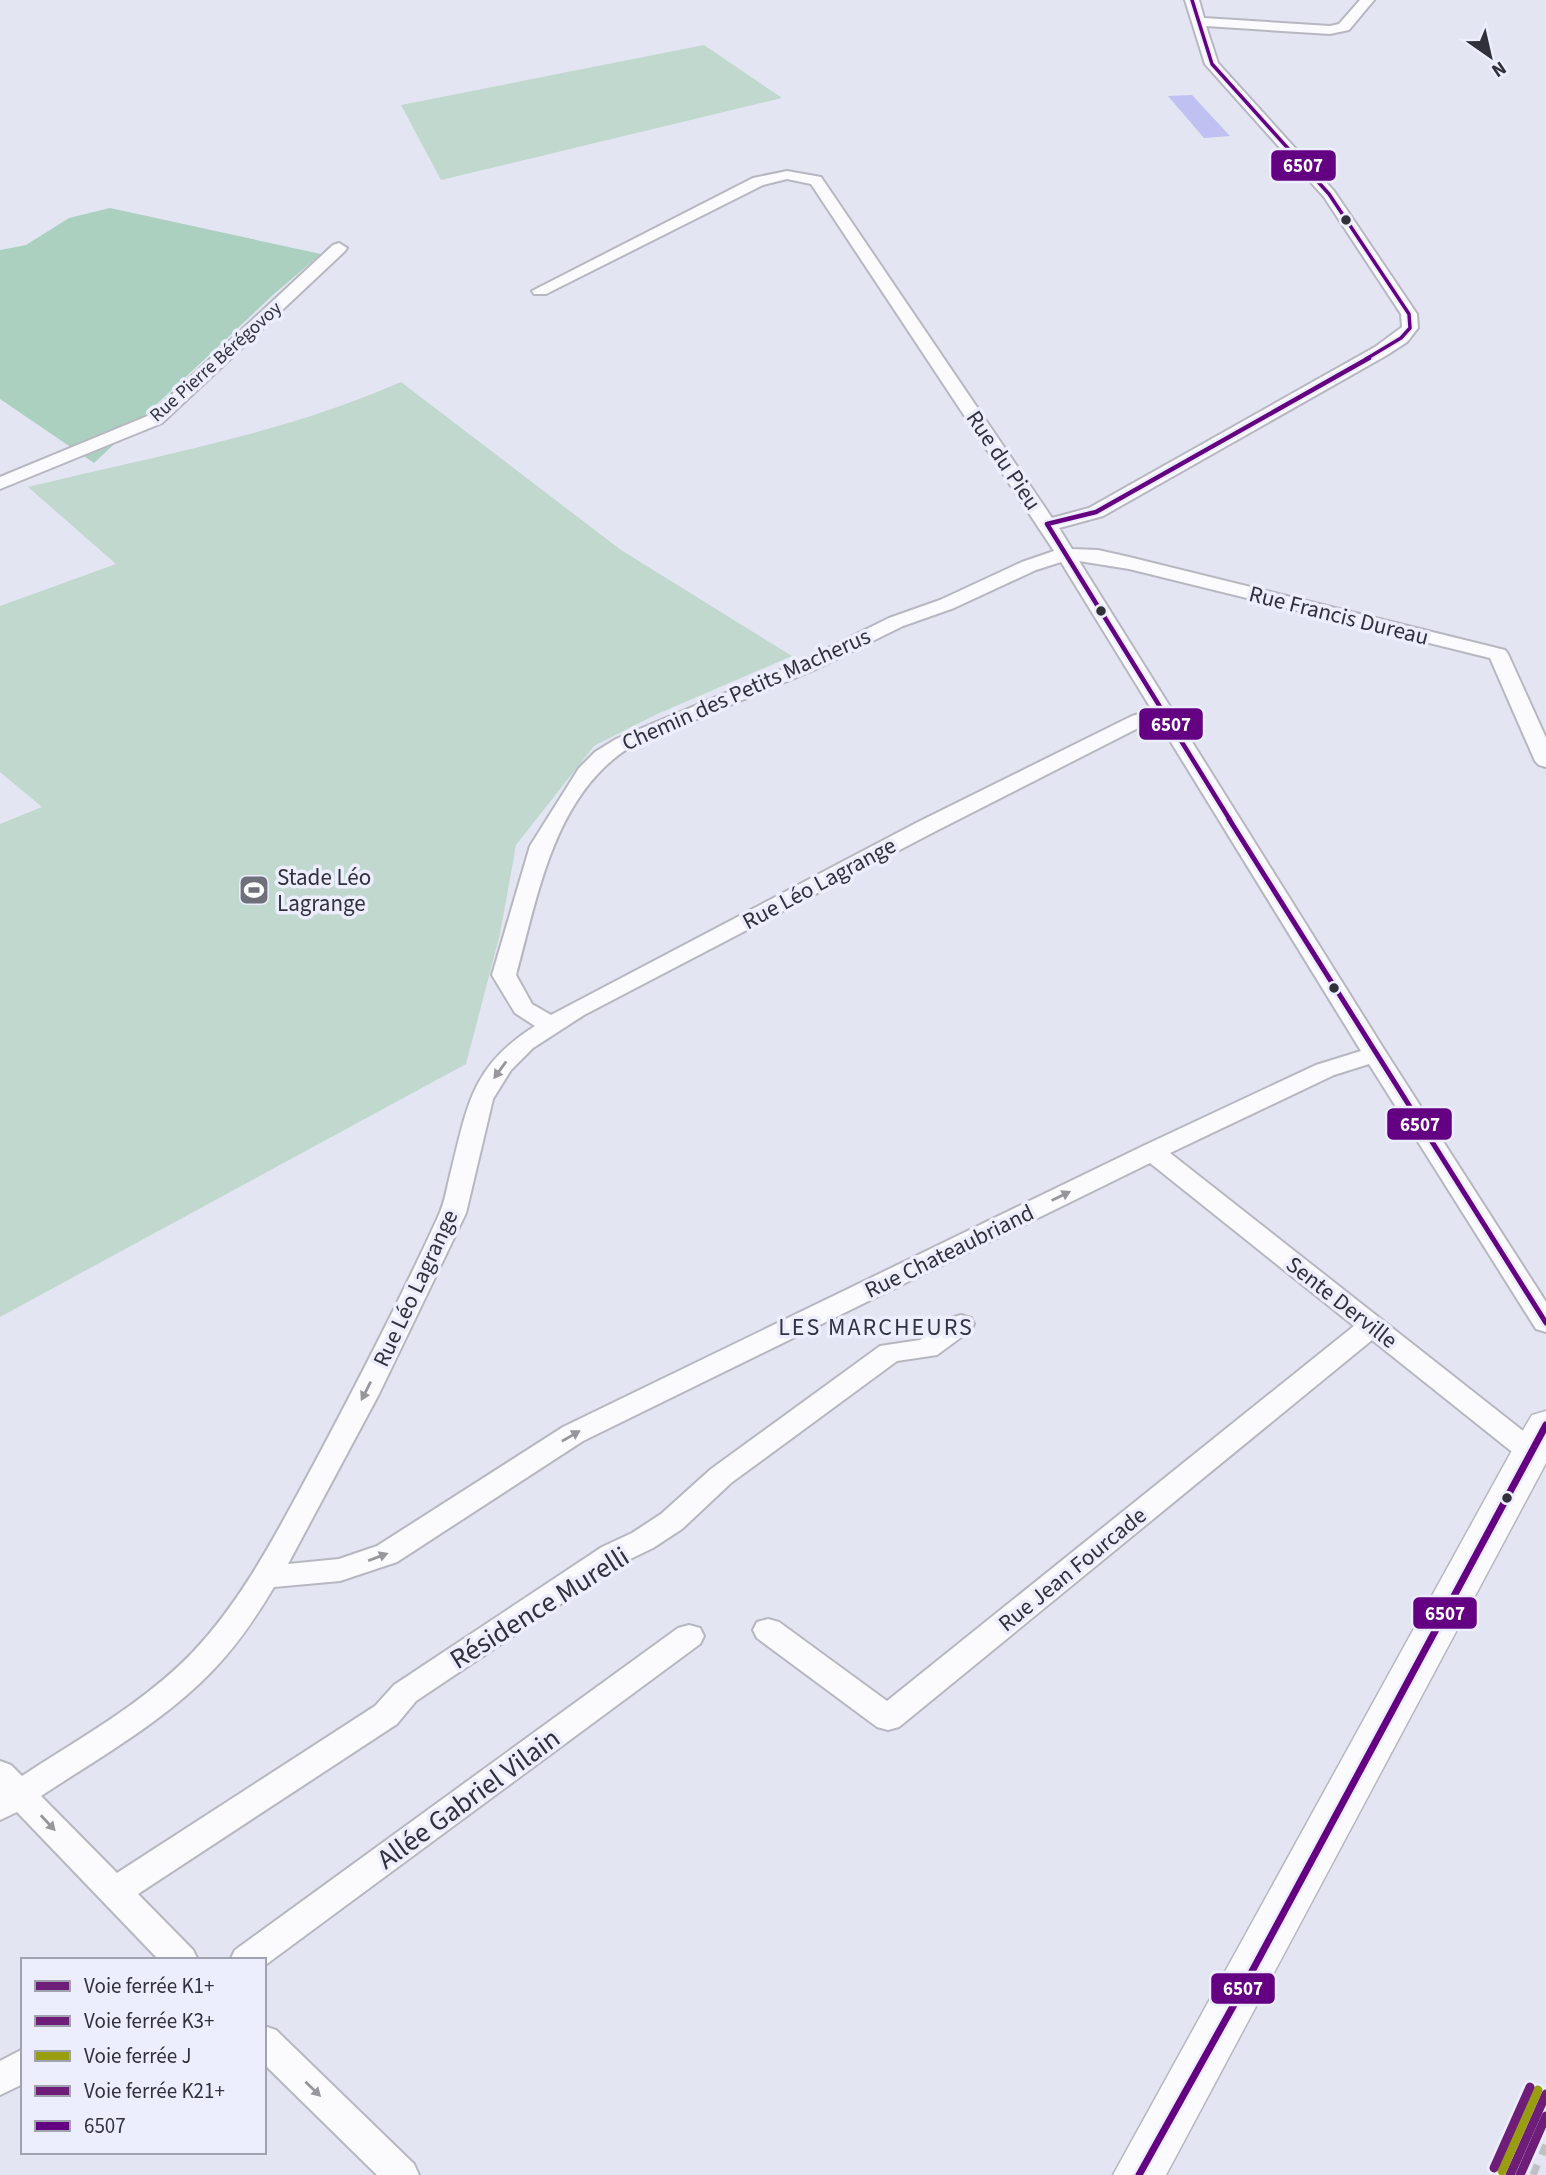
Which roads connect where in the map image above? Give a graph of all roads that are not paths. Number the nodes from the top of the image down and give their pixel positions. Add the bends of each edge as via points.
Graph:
1 (1192, 0) edge
2 (1367, 0) edge
3 (1198, 22) junction
4 (339, 248) dead end
5 (540, 291) dead end
6 (0, 484) edge
7 (1047, 524) junction
8 (1065, 554) junction
9 (1163, 713) junction
10 (1546, 761) edge
11 (550, 1025) junction
12 (1375, 1054) junction
13 (1152, 1152) junction
14 (1546, 1323) edge
15 (961, 1324) dead end
16 (1372, 1326) junction
17 (1538, 1439) edge
18 (266, 1577) junction
19 (768, 1630) dead end
20 (689, 1636) dead end
21 (7, 1792) edge
22 (113, 1893) junction
23 (176, 1958) edge
24 (250, 1958) edge
25 (266, 2043) edge
26 (21, 2065) edge
27 (0, 2080) edge
28 (401, 2175) edge
29 (1139, 2175) edge

1 - 3 street
2 - 3 street via 1344,27 1330,30
3 - 7 street via 1212,64 1329,194 1409,314 1410,328 1381,351 1096,512
4 - 6 street, Rue Pierre Bérégovoy via 156,419
5 - 7 street, Rue du Pieu via 758,181 788,175 817,180
7 - 8 street, Rue du Pieu
8 - 9 street, Rue du Pieu
8 - 10 street, Rue Francis Dureau via 1119,561 1498,654
8 - 11 street, Chemin des Petits Macherus via 908,617 602,756 572,792 541,846 504,975 523,1007
9 - 11 street, Rue Léo Lagrange via 1139,720 926,827
9 - 12 street, Rue du Pieu
11 -> 18 street, Rue Léo Lagrange via 501,1066 481,1099 453,1213 365,1394
12 - 13 street, Rue Chateaubriand via 1325,1070
12 - 14 street, Rue du Pieu
13 - 16 street, Sente Derville
18 -> 13 street, Rue Chateaubriand via 340,1570 387,1554 573,1434
15 - 22 street, Résidence Murelli via 927,1348 890,1353 721,1476 701,1499 639,1545 612,1555 405,1693 386,1714
16 - 17 street, Sente Derville
16 - 19 street, Rue Jean Fourcade via 888,1718
17 - 29 main road
18 - 21 street, Rue Léo Lagrange via 240,1618 202,1662 149,1708
20 - 24 street, Allée Gabriel Vilain
21 -> 22 street
22 - 23 street
25 -> 28 street
26 - 27 street

